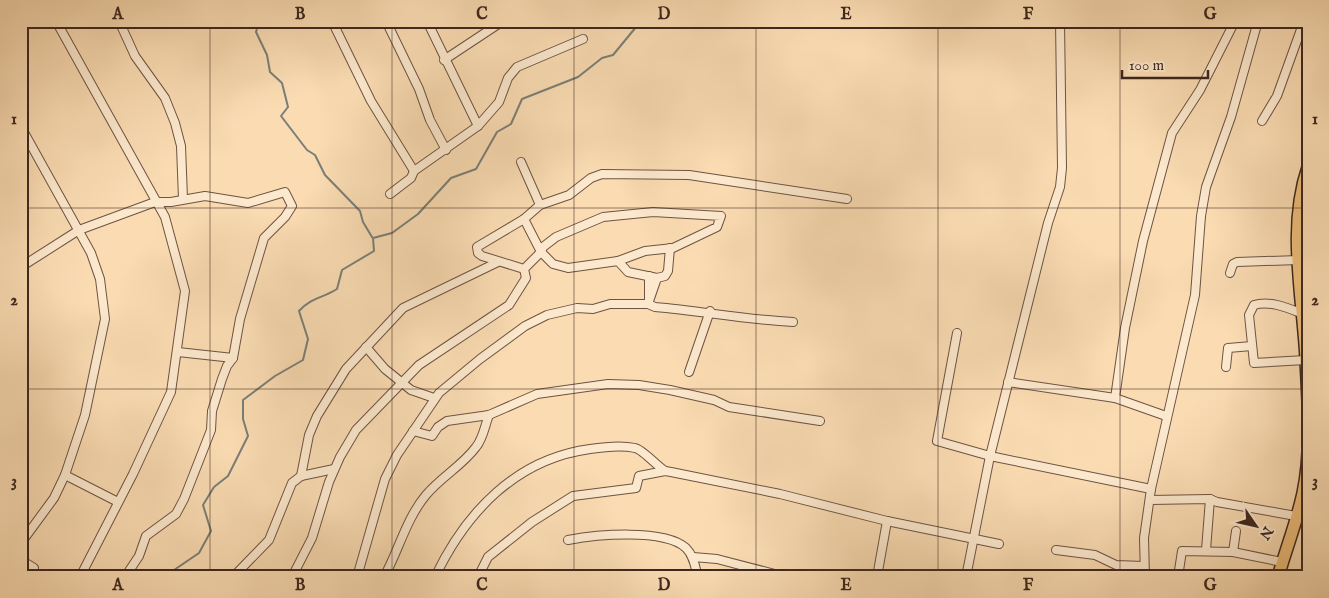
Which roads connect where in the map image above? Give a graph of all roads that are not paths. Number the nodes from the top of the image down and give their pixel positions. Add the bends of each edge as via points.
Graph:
1 (56, 21) edge
2 (119, 21) edge
3 (332, 21) edge
4 (386, 21) edge
5 (427, 21) edge
6 (502, 21) edge
7 (1060, 21) edge
8 (1235, 21) edge
9 (1258, 21) edge
10 (1304, 21) edge
11 (583, 39) dead end
12 (444, 60) junction
13 (1262, 121) dead end
14 (478, 126) junction
15 (21, 127) edge
16 (446, 150) junction
17 (521, 162) dead end
18 (1308, 167) edge
19 (414, 171) junction
20 (390, 194) dead end
21 (183, 199) junction
22 (847, 199) dead end
23 (155, 202) junction
24 (540, 205) junction
25 (524, 219) junction
26 (79, 230) junction
27 (670, 248) junction
28 (541, 252) junction
29 (1299, 260) junction
30 (618, 261) junction
31 (498, 262) junction
32 (21, 267) edge
33 (524, 269) junction
34 (1230, 273) dead end
35 (653, 277) junction
36 (648, 304) junction
37 (710, 311) junction
38 (1303, 314) junction
39 (793, 322) dead end
40 (957, 333) dead end
41 (1252, 346) junction
42 (366, 348) junction
43 (178, 352) junction
44 (1306, 352) edge
45 (233, 358) junction
46 (1226, 367) dead end
47 (689, 372) dead end
48 (401, 382) junction
49 (1008, 382) junction
50 (434, 398) junction
51 (1115, 398) junction
52 (1307, 408) edge
53 (489, 415) junction
54 (1166, 416) junction
55 (820, 422) dead end
56 (413, 431) junction
57 (990, 456) junction
58 (334, 469) junction
59 (665, 471) junction
60 (65, 475) junction
61 (301, 476) junction
62 (1151, 489) junction
63 (1210, 499) junction
64 (1150, 500) junction
65 (118, 502) junction
66 (1296, 516) junction
67 (887, 521) junction
68 (1236, 531) dead end
69 (973, 539) junction
70 (568, 540) dead end
71 (21, 543) edge
72 (999, 544) dead end
73 (1056, 550) dead end
74 (1206, 550) junction
75 (1233, 552) junction
76 (693, 557) junction
77 (21, 560) edge
78 (1282, 562) junction
79 (1144, 566) junction
80 (1308, 574) edge
81 (34, 577) edge
82 (80, 577) edge
83 (125, 577) edge
84 (233, 577) edge
85 (292, 577) edge
86 (357, 577) edge
87 (384, 577) edge
88 (436, 577) edge
89 (478, 577) edge
90 (698, 577) edge
91 (786, 577) edge
92 (877, 577) edge
93 (966, 577) edge
94 (1145, 577) edge
95 (1178, 577) edge
96 (1278, 577) edge
97 (1305, 577) edge

1 - 23 street
2 - 21 street via 136,56 165,98 175,124 181,146
3 - 19 street via 371,101
4 - 16 street
5 - 12 street
6 - 12 street
7 - 49 street via 1063,156 1060,186
8 - 51 street via 1200,90 1172,133 1143,241
9 - 54 street via 1231,117 1206,187 1195,295
10 - 13 street via 1277,96
11 - 14 street via 516,67 499,102
12 - 14 street
14 - 16 street
15 - 26 street
16 - 19 street
17 - 24 street
18 - 29 highway via 1301,198
19 - 20 street via 411,178
21 - 23 street
21 - 45 street via 205,196 248,203 285,192 292,206 265,236 240,319
22 - 24 street via 689,175 618,173 591,178 570,195
23 - 26 street
23 - 43 street via 165,217 184,291
24 - 25 street
25 - 28 street
25 - 31 street via 477,247 478,253
26 - 32 street
26 - 60 street via 100,278 105,320 86,415
27 - 28 street via 717,227 721,216 653,212 603,217 556,237
27 - 30 street
27 - 35 street via 668,271 665,276
28 - 30 street via 554,264 568,268
28 - 33 street
29 - 34 street via 1237,262
29 - 38 highway
30 - 35 street via 628,272
31 - 33 street
31 - 42 street via 403,308
33 - 48 street via 526,278 509,305 419,365
35 - 36 street
36 - 37 street
36 - 50 street via 610,304 546,316 525,326
37 - 39 street via 755,320
37 - 47 street
38 - 41 street via 1274,304 1254,305 1249,315
38 - 44 highway
40 - 57 street via 937,441
41 - 44 street via 1256,365
41 - 46 street via 1228,348
42 - 48 street
42 - 61 street via 346,369 317,416 309,435
43 - 45 street
43 - 65 street via 171,392
44 - 52 highway
45 - 83 street via 225,372 212,411 211,430 184,499 176,514 146,536 139,556
48 - 50 street via 416,393
48 - 58 street via 356,430
49 - 51 street
49 - 57 street
50 - 56 street
51 - 54 street
52 - 66 highway via 1306,472
53 - 55 street via 546,392 608,384 670,390 714,400 729,407
53 - 56 street via 447,421 432,436
53 - 87 street via 475,449 420,503
54 - 62 street
56 - 86 street via 385,478
57 - 62 street
57 - 69 street
58 - 61 street
58 - 85 street via 312,538
59 - 67 street via 780,494
59 - 88 street via 635,448 602,447 572,451 536,464 484,503 450,545
59 - 89 street via 639,476 636,488 573,496 532,522 488,557
60 - 65 street
60 - 71 street via 54,498
61 - 84 street via 288,490 269,540
62 - 64 street
63 - 64 street
63 - 66 street
63 - 74 street
64 - 79 street via 1144,538
65 - 82 street
66 - 78 highway
67 - 69 street
67 - 92 street
68 - 75 street
69 - 72 street
69 - 93 street
70 - 76 street via 610,534 651,537 676,543
73 - 79 street via 1095,556 1116,565
74 - 75 street
74 - 95 street via 1182,551
75 - 78 street
76 - 90 street
76 - 91 street via 717,559
77 - 81 street via 34,568
78 - 96 highway
79 - 94 street
80 - 97 street

